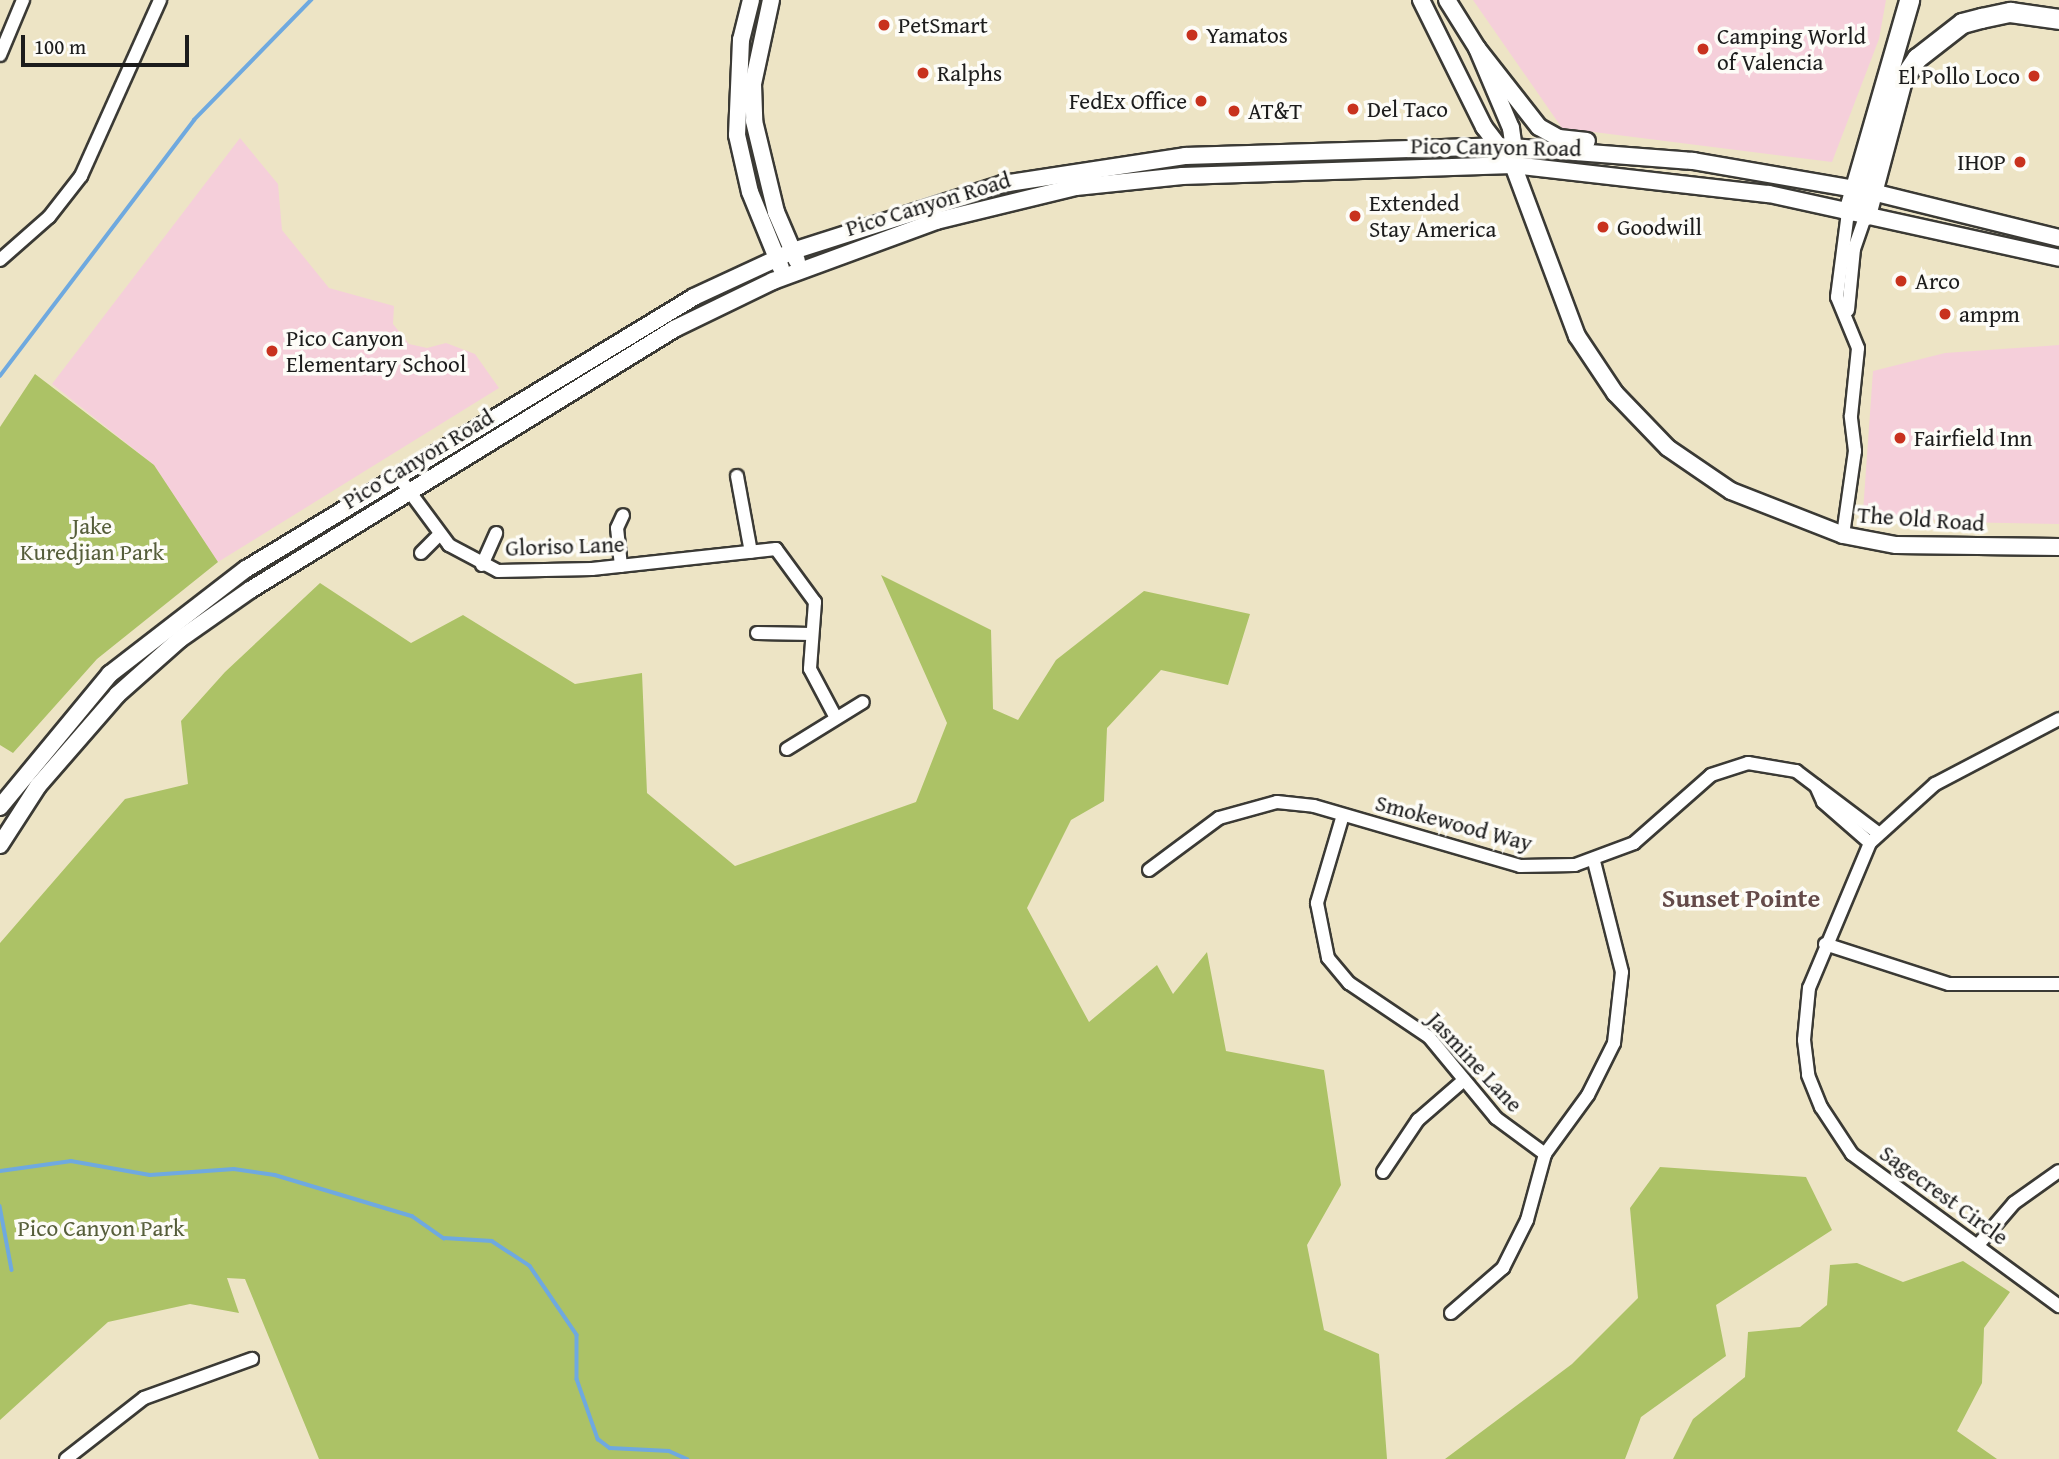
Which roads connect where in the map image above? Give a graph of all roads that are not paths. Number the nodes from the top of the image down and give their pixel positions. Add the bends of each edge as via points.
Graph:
1 (23, 0) edge
2 (160, 0) edge
3 (751, 0) edge
4 (771, 0) edge
5 (1421, 0) edge
6 (1447, 0) edge
7 (1909, 0) edge
8 (2059, 19) edge
9 (1477, 48) junction
10 (0, 55) edge
11 (1498, 146) junction
12 (1517, 147) junction
13 (1653, 156) junction
14 (1513, 165) junction
15 (1852, 188) junction
16 (1872, 192) junction
17 (1857, 214) junction
18 (2059, 237) edge
19 (793, 251) junction
20 (2059, 258) edge
21 (776, 259) junction
22 (0, 260) edge
23 (802, 271) junction
24 (785, 277) junction
25 (398, 475) junction
26 (737, 476) dead end
27 (408, 491) junction
28 (623, 515) dead end
29 (496, 533) dead end
30 (439, 535) junction
31 (1843, 536) junction
32 (2059, 547) edge
33 (751, 552) junction
34 (421, 553) dead end
35 (482, 565) junction
36 (621, 566) junction
37 (757, 633) dead end
38 (812, 634) junction
39 (863, 702) dead end
40 (836, 718) junction
41 (2059, 719) edge
42 (787, 749) dead end
43 (0, 807) edge
44 (1343, 815) junction
45 (1874, 838) junction
46 (0, 845) edge
47 (1594, 861) junction
48 (1149, 870) dead end
49 (1825, 944) junction
50 (2059, 984) edge
51 (1464, 1080) junction
52 (1545, 1153) junction
53 (2059, 1171) edge
54 (1383, 1172) dead end
55 (1978, 1245) junction
56 (2059, 1306) edge
57 (1451, 1313) dead end
58 (252, 1359) dead end
59 (66, 1459) edge

1 - 10 street
2 - 22 street via 80,176 49,217
3 - 21 main road via 741,40 737,135 750,192
4 - 19 main road via 753,84 754,121 776,212
5 - 11 main road, The Old Road
6 - 9 main road
7 - 15 highway
8 - 16 highway via 2010,12 1962,23 1917,58 1902,80
9 - 12 main road
9 - 13 main road via 1529,118 1548,133 1636,146
11 - 12 main road, Pico Canyon Road
11 - 14 main road, The Old Road
11 - 19 main road, Pico Canyon Road via 1278,151 1091,166 927,205
12 - 13 main road, Pico Canyon Road
12 - 14 main road
13 - 15 main road, Pico Canyon Road
14 - 17 main road, Pico Canyon Road via 1689,181
14 - 23 main road, Pico Canyon Road via 1211,173 1076,187 936,221
14 - 31 main road, The Old Road via 1564,311 1631,412 1668,448 1731,491
15 - 16 main road, Pico Canyon Road
15 - 17 highway
16 - 17 highway
16 - 18 main road, Pico Canyon Road
17 - 20 main road, Pico Canyon Road
17 - 31 street via 1846,294 1858,348 1851,416 1855,451
19 - 21 main road, Pico Canyon Road
19 - 23 main road
21 - 24 main road
21 - 25 main road, Pico Canyon Road via 656,317
23 - 24 main road, Pico Canyon Road
24 - 27 main road, Pico Canyon Road via 674,329
25 - 27 street, Gloriso Lane
25 - 43 main road, Pico Canyon Road via 246,569 144,644 79,706
26 - 33 street
27 - 30 street, Gloriso Lane
27 - 46 main road, Pico Canyon Road via 180,639 84,729
28 - 36 street via 617,528
29 - 35 street
30 - 34 street
30 - 35 street, Gloriso Lane
31 - 32 main road, The Old Road via 1896,545
33 - 36 street, Gloriso Lane
33 - 38 street, Gloriso Lane via 776,549 812,596
35 - 36 street, Gloriso Lane via 513,573
37 - 38 street
38 - 40 street via 810,669
39 - 40 street
40 - 42 street
41 - 45 street, Sagecrest Circle via 1935,784
44 - 47 street, Smokewood Way via 1520,866
44 - 48 street, Smokewood Way via 1292,803 1250,805 1219,818
44 - 51 street, Jasmine Lane via 1317,903 1328,958 1349,983 1429,1037
45 - 47 street, Smokewood Way via 1823,802 1816,786 1778,765 1727,768 1701,782 1653,829
45 - 49 street, Sagecrest Circle
47 - 52 street via 1620,956 1621,1009 1603,1072
49 - 50 street via 1949,984
49 - 55 street, Sagecrest Circle via 1809,988 1804,1040 1808,1075 1821,1108 1852,1154
51 - 52 street, Jasmine Lane via 1503,1125
51 - 54 street via 1418,1120
52 - 57 street via 1527,1220 1503,1268
53 - 55 street via 2014,1203
55 - 56 street, Sagecrest Circle
58 - 59 street via 144,1398

